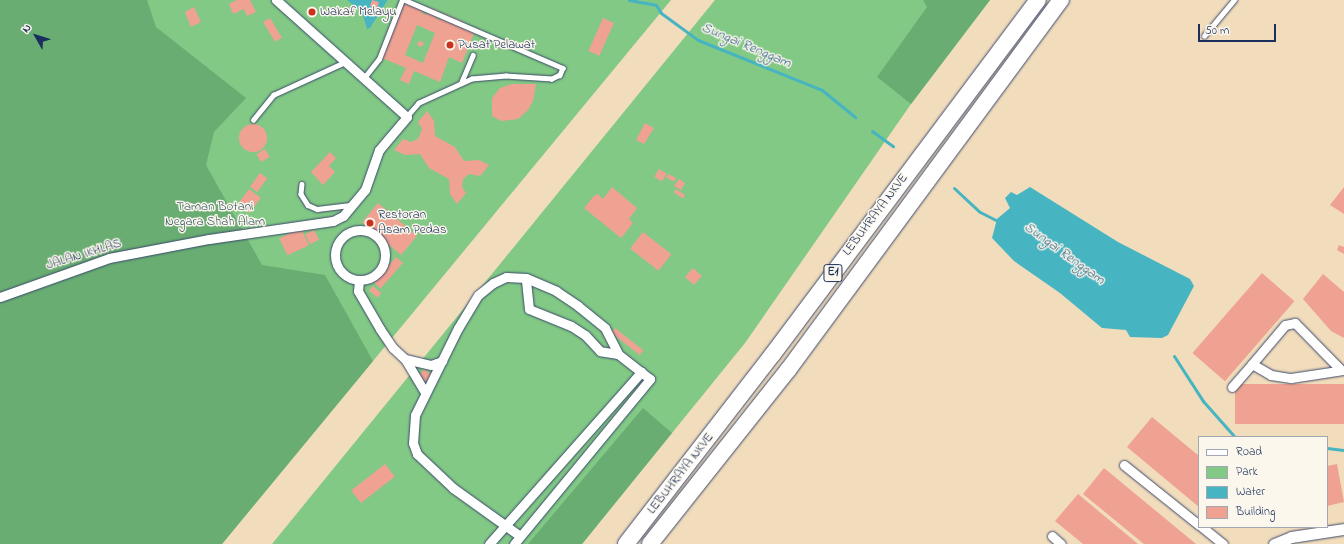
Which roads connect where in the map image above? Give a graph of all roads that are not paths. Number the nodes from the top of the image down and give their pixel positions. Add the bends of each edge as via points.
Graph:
1 (276, 0) edge
2 (404, 0) edge
3 (1038, 0) edge
4 (1061, 0) edge
5 (1234, 0) edge
6 (1204, 36) dead end
7 (473, 55) dead end
8 (345, 62) junction
9 (364, 78) junction
10 (461, 83) junction
11 (407, 117) junction
12 (253, 120) dead end
13 (302, 184) dead end
14 (352, 205) junction
15 (333, 221) junction
16 (342, 235) junction
17 (526, 278) junction
18 (359, 280) junction
19 (0, 297) edge
20 (618, 354) junction
21 (406, 359) junction
22 (442, 361) junction
23 (1252, 364) junction
24 (1343, 370) edge
25 (641, 372) junction
26 (1232, 387) dead end
27 (424, 391) junction
28 (1124, 464) dead end
29 (1198, 524) edge
30 (504, 525) junction
31 (1203, 528) edge
32 (1344, 529) edge
33 (520, 536) junction
34 (1052, 536) dead end
35 (489, 544) edge
36 (514, 544) edge
37 (626, 544) edge
38 (650, 544) edge
39 (1061, 544) edge
40 (1223, 544) edge
41 (1274, 544) edge

1 - 8 street
2 - 9 lane via 379,59
2 - 10 lane via 563,68 560,75 552,79 506,76 472,79
3 - 37 highway, LEBUHRAYA NKVE / E1 via 773,354
4 - 38 highway, LEBUHRAYA NKVE / E1 via 788,370
5 - 6 lane
7 - 10 lane
8 - 9 street
8 - 12 lane via 273,95
9 - 11 street
10 - 11 lane via 419,103
11 - 14 street, JALAN IKHLAS via 379,150 365,190
13 - 14 lane via 301,194 308,205 317,209
14 - 15 street, JALAN IKHLAS via 343,216
15 - 16 street
15 - 19 street, JALAN IKHLAS via 209,239 110,258
16 - 18 street via 335,247 337,262 348,274
16 - 18 street via 356,229 364,231 377,240 382,248 385,256 382,269 371,278
17 - 20 street via 556,291 605,328
17 - 20 street via 529,309 585,335 600,351
17 - 22 street via 506,277 484,289 458,328
18 - 21 street via 358,291 380,329
20 - 25 street
21 - 22 street via 431,365
21 - 27 street
22 - 27 street
23 - 24 street via 1271,375 1291,378
23 - 24 street via 1286,325 1295,323
23 - 26 street
25 - 30 street
25 - 33 street via 650,379
27 - 30 street via 414,415 413,443 417,454 453,488
28 - 29 street
30 - 33 street
30 - 35 street
31 - 40 street
32 - 41 street via 1292,537
33 - 36 street
34 - 39 street

